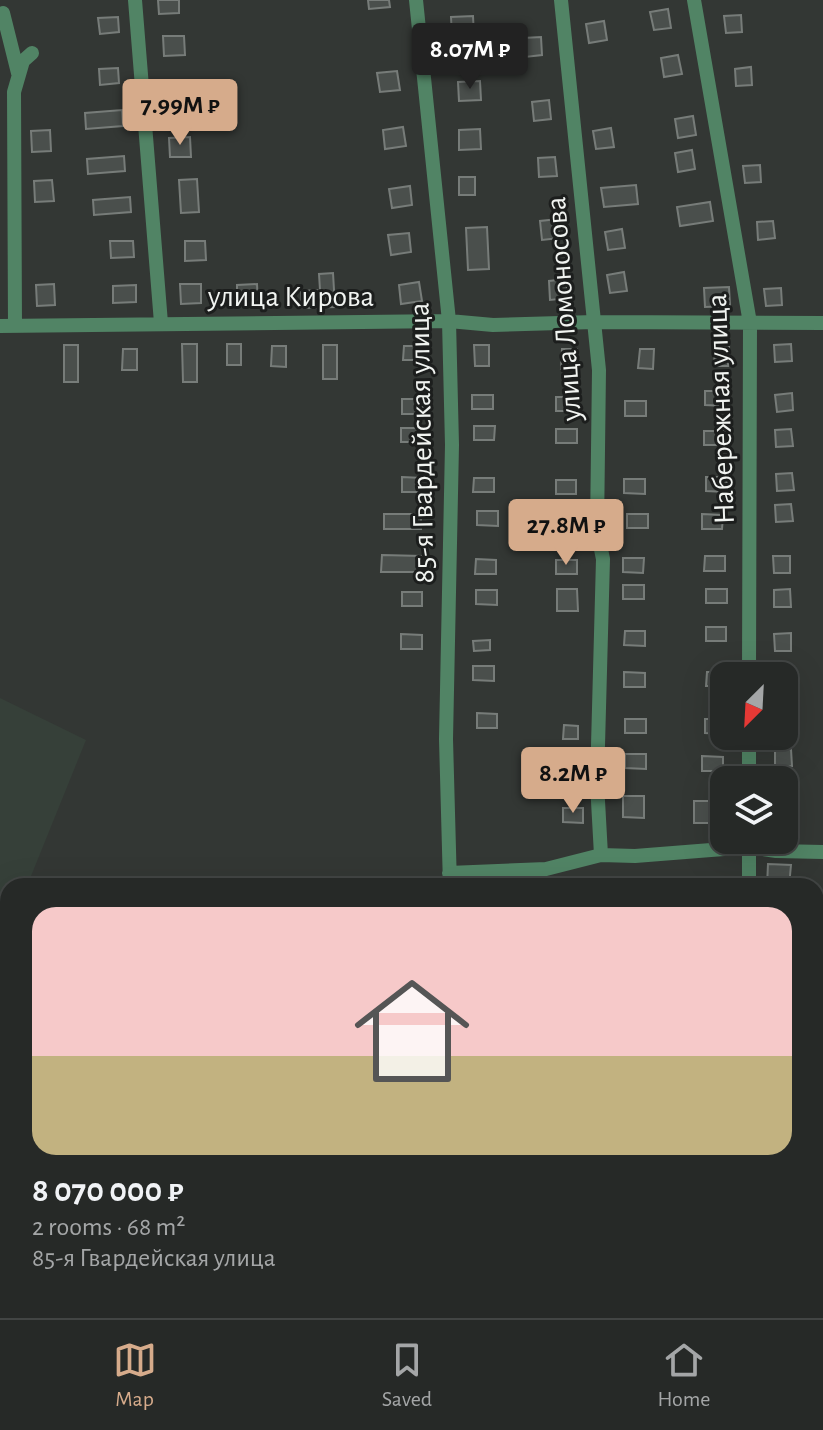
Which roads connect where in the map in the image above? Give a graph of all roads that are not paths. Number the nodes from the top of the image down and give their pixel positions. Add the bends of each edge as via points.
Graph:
1 (135, 0) edge
2 (416, 0) edge
3 (561, 0) edge
4 (694, 0) edge
5 (3, 13) dead end
6 (32, 53) dead end
7 (18, 73) junction
8 (449, 321) junction
9 (594, 322) junction
10 (161, 323) junction
11 (750, 323) junction
12 (823, 323) edge
13 (8, 326) edge
14 (749, 662) edge
15 (710, 848) edge
16 (798, 851) edge
17 (823, 852) edge
18 (749, 854) edge
19 (601, 855) junction
20 (449, 878) edge
21 (467, 878) edge
22 (749, 878) edge

1 - 10 street
2 - 8 street, 85-я Гвардейская улица
3 - 9 street, улица Ломоносова
4 - 11 street, Набережная улица
5 - 7 street
6 - 7 street
7 - 13 street
8 - 9 street, улица Кирова
8 - 10 street, улица Кирова
8 - 20 street, 85-я Гвардейская улица
9 - 11 street, улица Кирова
9 - 19 street, улица Ломоносова via 599,370 597,530 603,559 597,783
10 - 13 street, улица Кирова
11 - 12 street, улица Кирова
11 - 14 street, Набережная улица
15 - 19 street
16 - 17 street
18 - 22 street
19 - 21 street via 546,869

